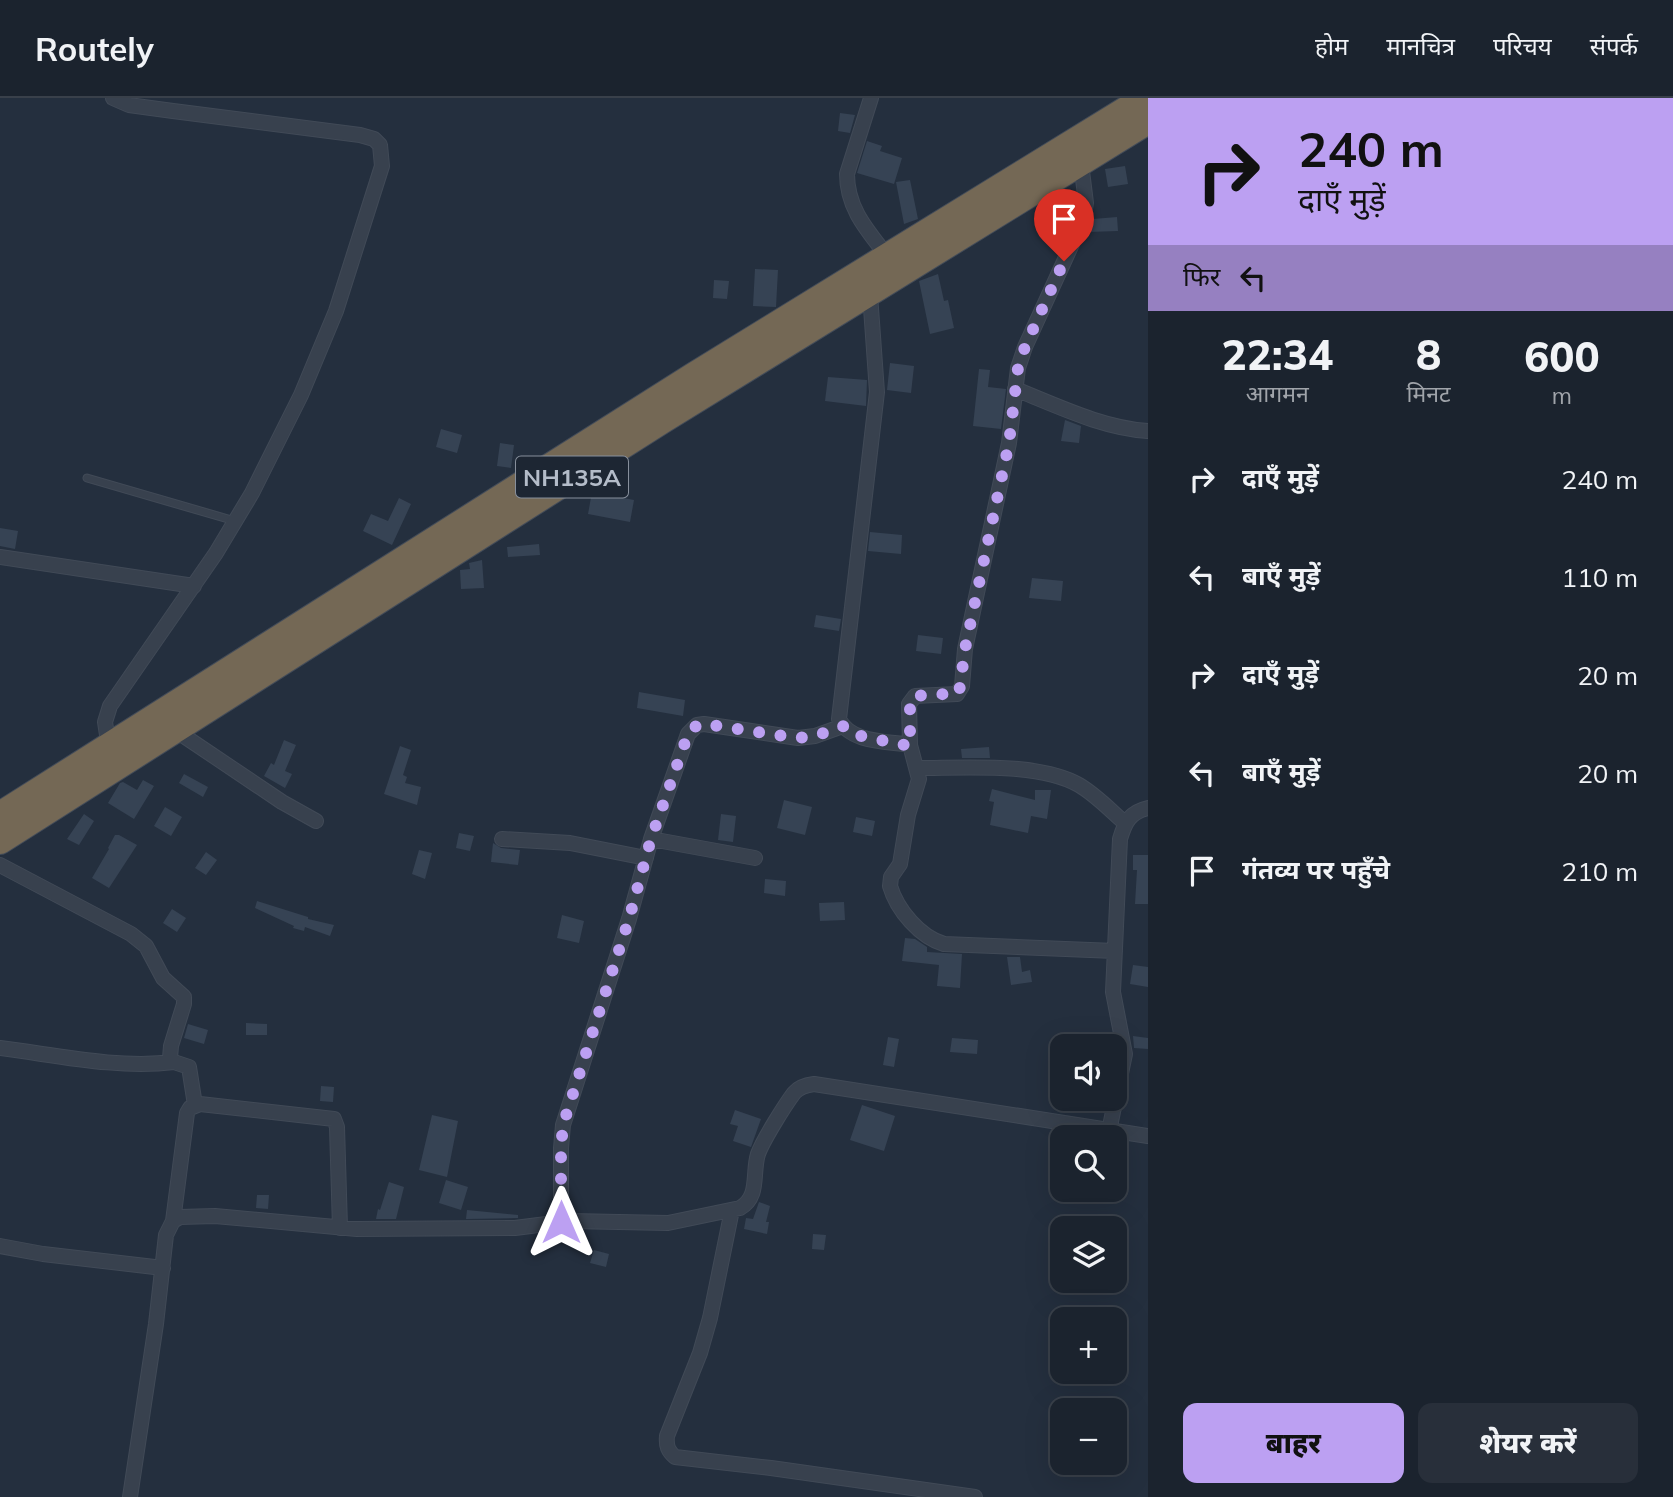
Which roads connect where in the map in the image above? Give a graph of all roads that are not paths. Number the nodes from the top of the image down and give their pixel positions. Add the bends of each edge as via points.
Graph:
1 (113, 98) edge
2 (872, 98) edge
3 (1145, 98) edge
4 (1148, 121) edge
5 (1081, 163) junction
6 (888, 257) junction
7 (870, 294) junction
8 (1015, 389) junction
9 (1148, 431) edge
10 (87, 478) dead end
11 (235, 521) junction
12 (0, 557) edge
13 (194, 586) junction
14 (843, 726) junction
15 (175, 730) junction
16 (910, 746) junction
17 (109, 748) junction
18 (918, 768) junction
19 (1148, 808) edge
20 (0, 815) edge
21 (316, 821) dead end
22 (1125, 823) junction
23 (502, 839) dead end
24 (651, 839) junction
25 (0, 841) edge
26 (646, 858) junction
27 (755, 858) dead end
28 (0, 865) edge
29 (1115, 951) junction
30 (0, 1048) edge
31 (174, 1062) junction
32 (195, 1105) junction
33 (1070, 1125) edge
34 (1109, 1125) edge
35 (1127, 1133) edge
36 (1148, 1136) edge
37 (732, 1210) junction
38 (173, 1221) junction
39 (561, 1222) junction
40 (340, 1228) junction
41 (0, 1246) edge
42 (163, 1268) junction
43 (130, 1497) edge
44 (975, 1497) edge

1 - 11 street via 129,105 360,135 380,145 382,166 336,311 301,395
2 - 6 street via 847,174 847,187 860,221
3 - 6 highway, NH135A
4 - 5 highway, NH135A
5 - 7 highway, NH135A
5 - 8 street via 1086,203 1083,220 1025,347
6 - 17 highway, NH135A
7 - 14 street via 877,392 839,710
7 - 15 highway, NH135A via 640,434
8 - 9 street via 1127,430
8 - 16 street via 1009,443 965,649 962,686 957,694 910,700
10 - 11 lane
11 - 13 street
12 - 13 street
13 - 17 street via 110,706 105,722
14 - 16 street via 851,734
14 - 24 street via 798,738 697,725 688,734
15 - 21 street
15 - 25 highway, NH135A
16 - 18 street
17 - 20 highway, NH135A
18 - 22 street via 998,768 1056,775 1091,793
18 - 29 street via 918,789 908,815 900,864 890,886 907,917 928,938 958,946
19 - 22 street
22 - 29 street via 1120,839
23 - 26 street via 570,843
24 - 26 street
24 - 27 street
26 - 39 street via 563,1125
28 - 31 street via 146,946 163,978 184,1000 170,1052
29 - 34 street via 1113,992 1125,1054
30 - 31 street via 91,1060
31 - 32 street via 188,1067
32 - 38 street via 187,1113
32 - 40 street via 334,1119
33 - 37 street via 806,1085 795,1092 761,1148 750,1199
35 - 36 street
37 - 39 street via 668,1223
37 - 44 street via 700,1353 667,1436 670,1452 676,1457
38 - 40 street via 205,1215
38 - 42 street via 166,1235
39 - 40 street via 515,1228
41 - 42 street
42 - 43 street

